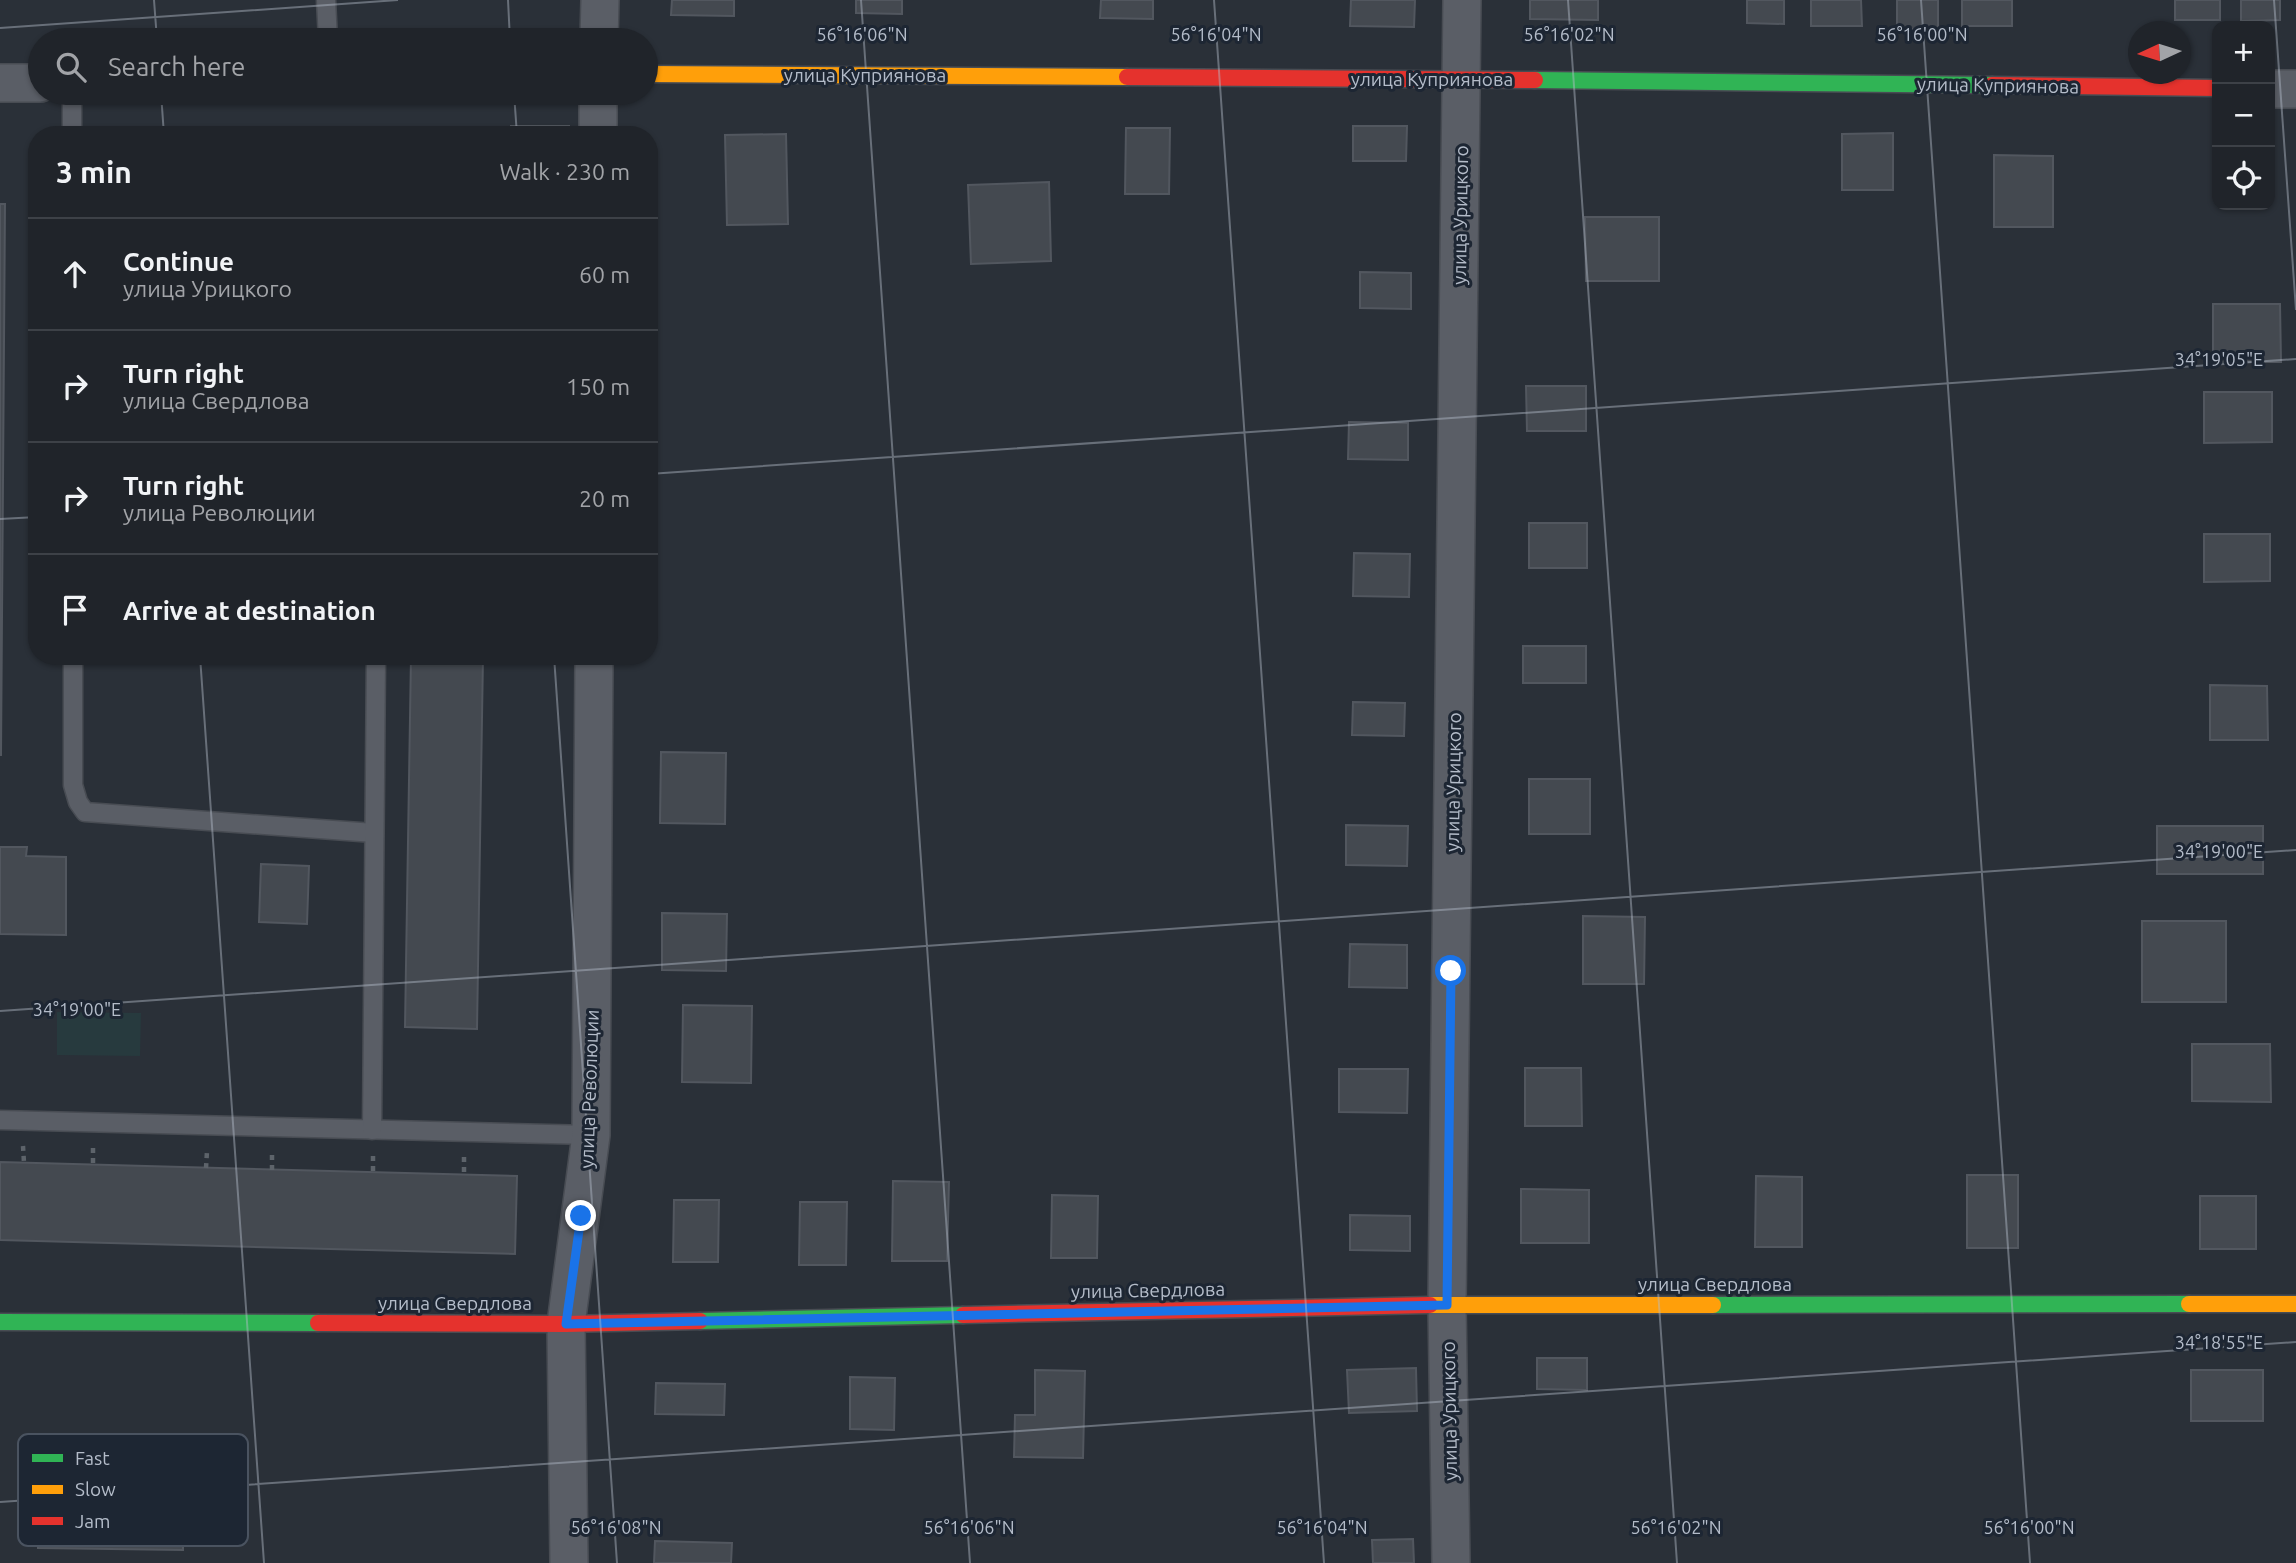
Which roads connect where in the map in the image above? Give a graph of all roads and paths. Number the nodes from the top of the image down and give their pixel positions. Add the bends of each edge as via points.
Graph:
1 (326, 0) edge
2 (600, 0) edge
3 (1462, 0) edge
4 (327, 28) edge
5 (599, 28) edge
6 (658, 74) edge
7 (1461, 79) junction
8 (0, 83) edge
9 (28, 83) edge
10 (2212, 88) edge
11 (2275, 89) edge
12 (2296, 89) edge
13 (72, 105) edge
14 (598, 105) edge
15 (72, 126) edge
16 (598, 126) edge
17 (73, 665) edge
18 (376, 665) edge
19 (594, 665) edge
20 (374, 833) junction
21 (0, 1120) edge
22 (372, 1130) junction
23 (592, 1135) junction
24 (2296, 1304) edge
25 (1447, 1305) junction
26 (0, 1322) edge
27 (566, 1324) junction
28 (569, 1563) edge
29 (1451, 1563) edge

1 - 4 lane
2 - 5 street
3 - 7 street, улица Урицкого
6 - 7 street, улица Куприянова
7 - 10 street, улица Куприянова
7 - 25 street, улица Урицкого
8 - 9 street
11 - 12 street
13 - 15 lane
14 - 16 street
17 - 20 lane via 73,785 85,812
18 - 20 lane
19 - 23 street, улица Революции
20 - 22 lane
21 - 22 lane
22 - 23 lane
23 - 27 street, улица Революции
24 - 25 street, улица Свердлова
25 - 27 street, улица Свердлова
25 - 29 street, улица Урицкого
26 - 27 street, улица Свердлова
27 - 28 street, улица Революции

